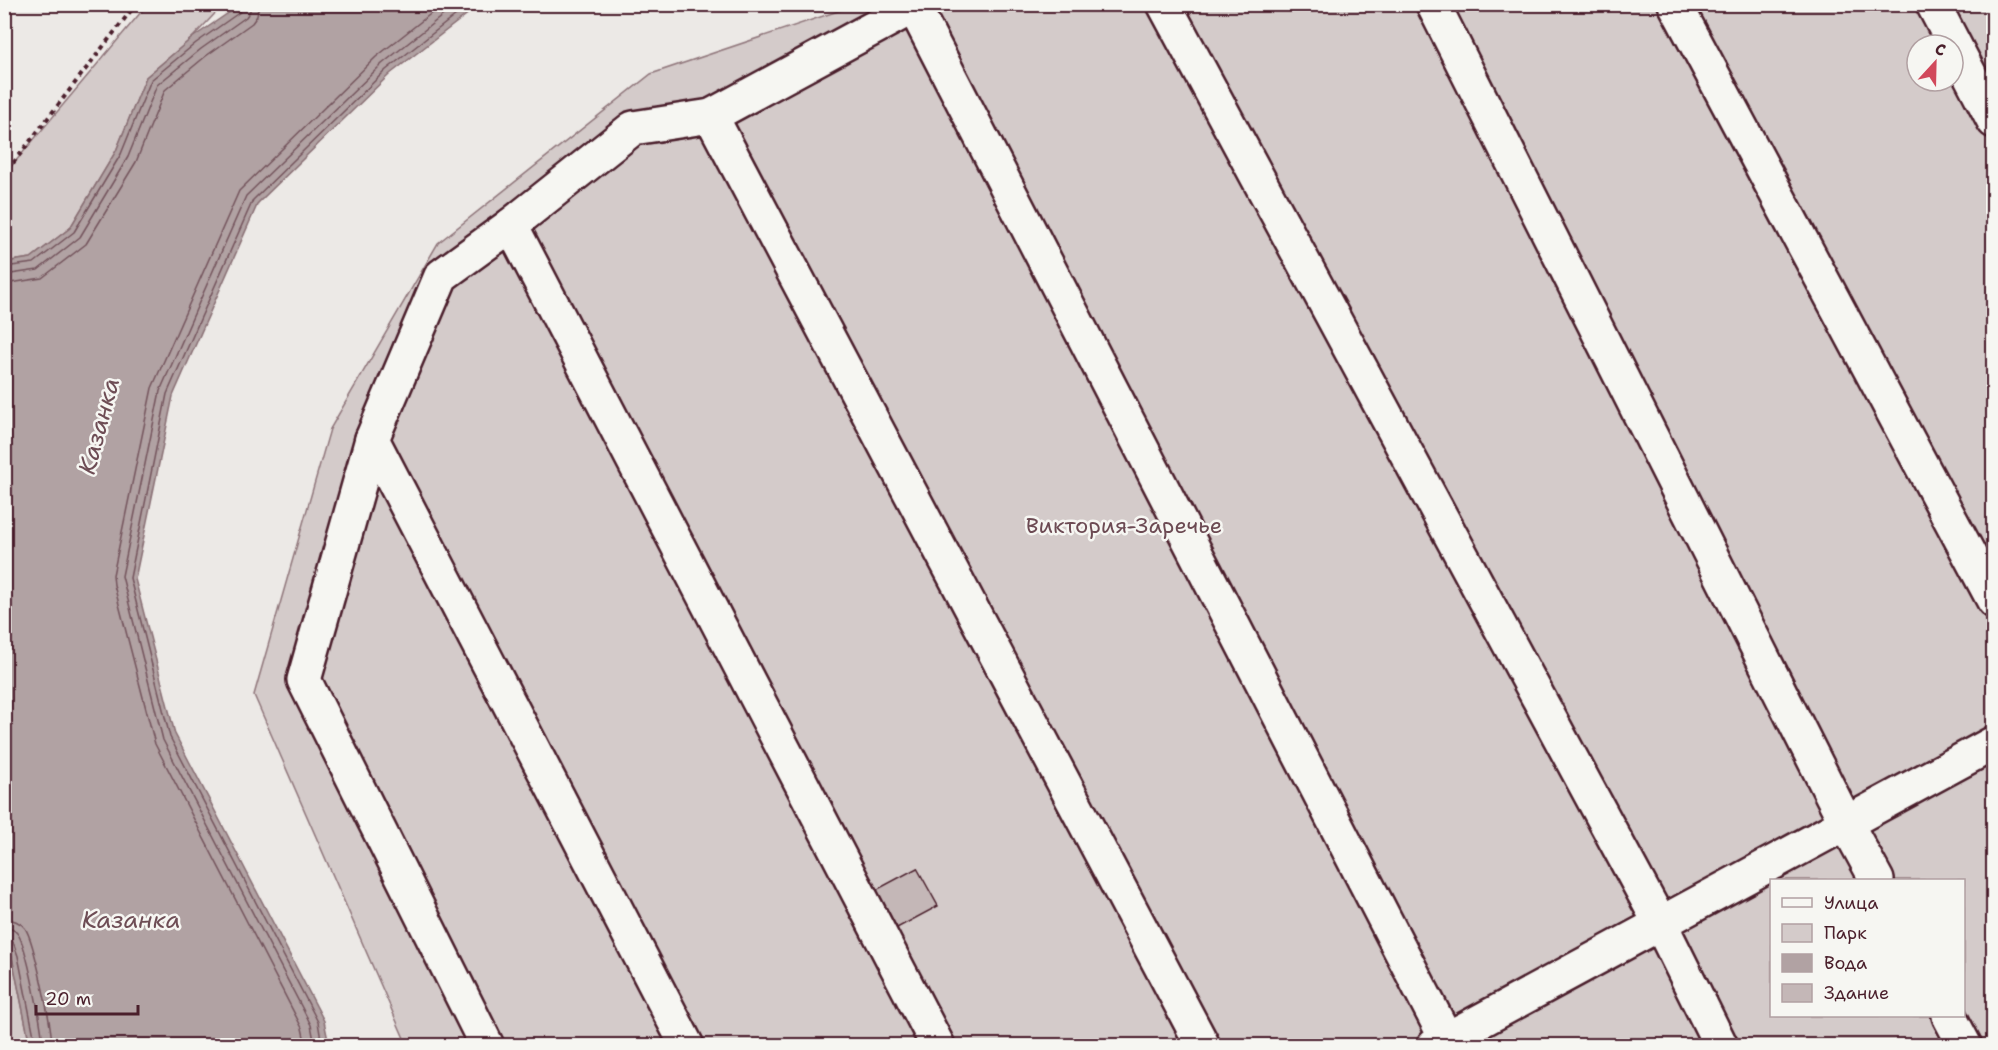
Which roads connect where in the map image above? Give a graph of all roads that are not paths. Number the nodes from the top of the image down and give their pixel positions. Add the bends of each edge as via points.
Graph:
1 (1164, 4) edge
2 (1433, 4) edge
3 (1675, 4) edge
4 (1933, 4) edge
5 (916, 6) edge
6 (711, 116) junction
7 (1994, 121) edge
8 (511, 225) junction
9 (372, 439) junction
10 (1994, 601) edge
11 (1994, 743) edge
12 (1846, 823) junction
13 (1875, 879) edge
14 (1660, 923) junction
15 (1950, 1017) edge
16 (1444, 1043) edge
17 (487, 1046) edge
18 (687, 1046) edge
19 (938, 1046) edge
20 (1203, 1046) edge
21 (1721, 1046) edge
22 (1965, 1046) edge

1 - 14 lane
2 - 12 lane
3 - 10 lane
4 - 7 lane
5 - 6 lane
5 - 16 lane
6 - 8 lane via 633,128
6 - 20 lane
8 - 9 lane via 441,276
8 - 19 lane
9 - 17 lane via 304,680
9 - 18 lane
11 - 12 lane
12 - 13 lane
12 - 14 lane
14 - 16 lane
14 - 21 lane
15 - 22 lane

